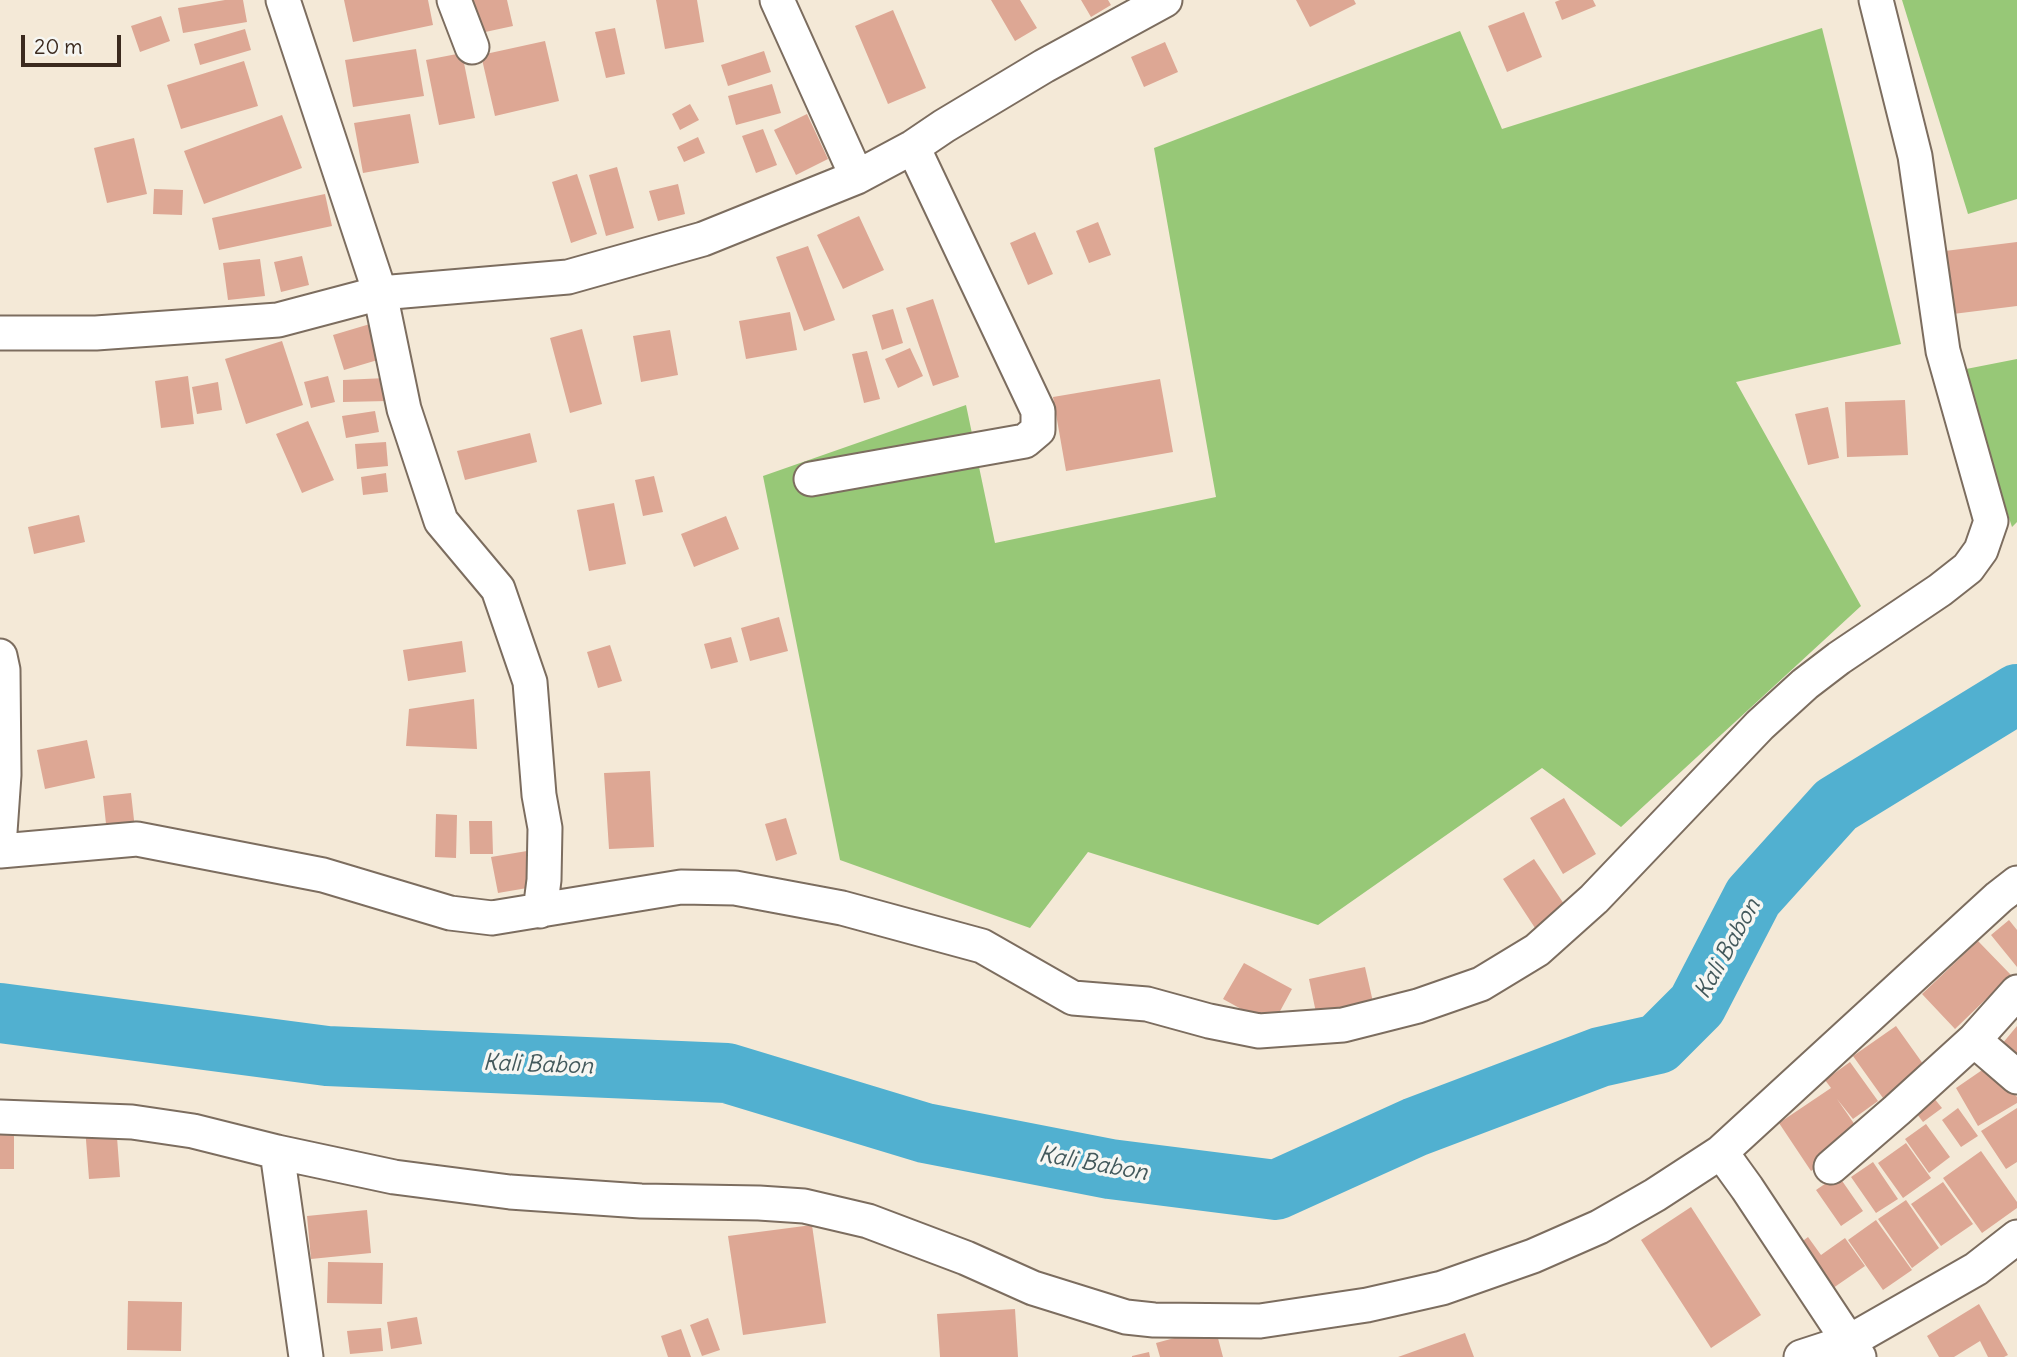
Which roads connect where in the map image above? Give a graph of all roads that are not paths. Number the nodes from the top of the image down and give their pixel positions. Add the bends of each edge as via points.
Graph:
1 (283, 0) edge
2 (454, 0) edge
3 (777, 0) edge
4 (1166, 0) edge
5 (1876, 0) edge
6 (472, 47) dead end
7 (913, 147) junction
8 (857, 177) junction
9 (380, 293) junction
10 (0, 333) edge
11 (811, 479) dead end
12 (0, 656) edge
13 (0, 832) edge
14 (0, 850) edge
15 (2017, 883) edge
16 (540, 911) junction
17 (2017, 992) edge
18 (1974, 1040) junction
19 (2017, 1077) edge
20 (0, 1117) edge
21 (277, 1152) junction
22 (1721, 1152) junction
23 (1831, 1167) dead end
24 (2017, 1237) edge
25 (1854, 1349) edge
26 (306, 1357) edge
27 (1801, 1357) edge

1 - 9 street
2 - 6 street
3 - 8 street
4 - 7 street via 1033,73
5 - 16 street via 1914,156 1943,352 1991,521 1982,550 1940,590 1805,684 1594,899 1537,950 1481,984 1418,1006 1343,1025 1259,1031 1147,1004 1073,998 982,946 842,908 735,888 681,887
7 - 8 street
7 - 11 street via 1038,411 1038,430 1025,441
8 - 9 street via 704,239 568,277
9 - 10 street via 278,320 96,333
9 - 16 street via 404,409 441,521 498,589 530,682 545,828
12 - 13 street via 4,775
14 - 16 street via 137,839 323,875 450,913 492,918
15 - 22 street
17 - 18 street
18 - 19 street
18 - 23 street
20 - 21 street via 132,1122 193,1131
21 - 22 street via 394,1177 510,1192 804,1206 868,1221 1033,1288 1126,1317 1237,1321 1367,1305 1441,1287 1533,1256 1598,1227
21 - 26 street
22 - 25 street
24 - 25 street
25 - 27 street

